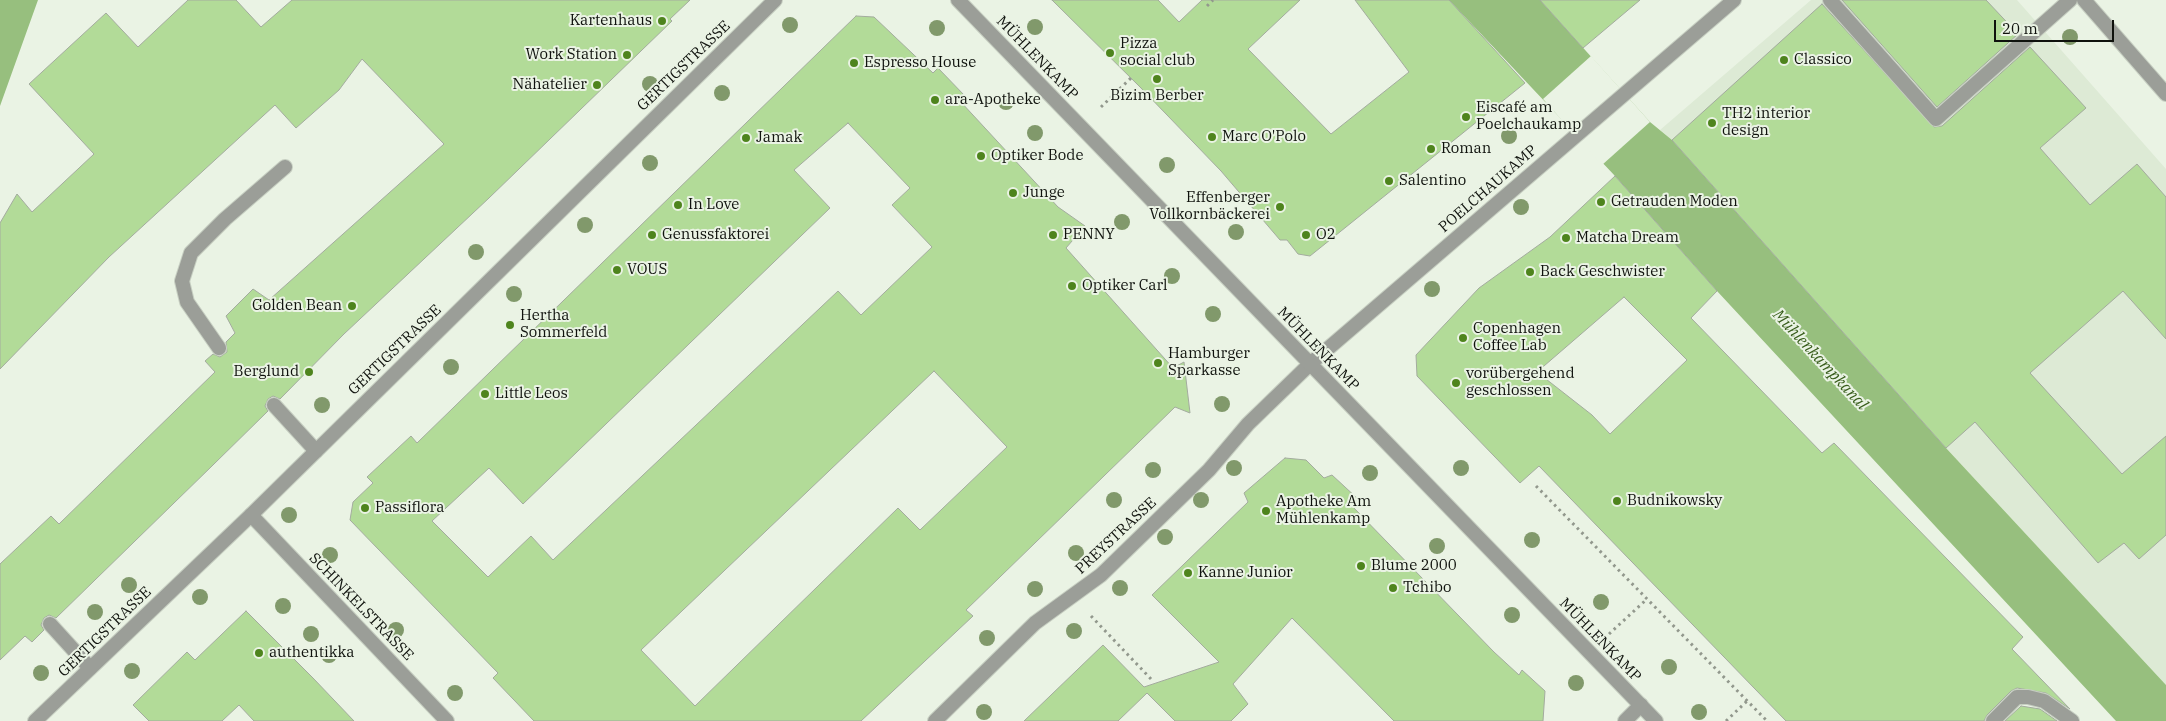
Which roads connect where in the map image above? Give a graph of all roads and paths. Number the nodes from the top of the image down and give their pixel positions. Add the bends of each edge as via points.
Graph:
1 (775, 0) edge
2 (958, 0) edge
3 (1212, 0) edge
4 (1734, 0) edge
5 (1830, 0) edge
6 (2070, 0) edge
7 (2084, 0) edge
8 (1207, 6) dead end
9 (1131, 78) dead end
10 (2166, 94) edge
11 (1080, 126) junction
12 (285, 168) dead end
13 (219, 348) dead end
14 (1310, 364) junction
15 (274, 405) dead end
16 (316, 451) junction
17 (1536, 486) dead end
18 (251, 515) junction
19 (1072, 596) junction
20 (1647, 599) junction
21 (1622, 622) dead end
22 (50, 624) dead end
23 (90, 668) junction
24 (1151, 679) dead end
25 (1747, 701) junction
26 (1641, 706) junction
27 (35, 721) edge
28 (447, 721) edge
29 (935, 721) edge
30 (1625, 721) edge
31 (1656, 721) edge
32 (1726, 721) edge
33 (1767, 721) edge
34 (1993, 721) edge
35 (2072, 721) edge

1 - 16 street, GERTIGSTRASSE
2 - 11 street, MÜHLENKAMP
3 - 8 path
4 - 14 street, POELCHAUKAMP
5 - 6 street via 1936,119
7 - 10 street
9 - 11 path
11 - 14 street, MÜHLENKAMP
12 - 13 street via 191,253 182,281 187,302
14 - 19 street, PREYSTRASSE via 1248,424 1209,470 1101,575
14 - 26 street, MÜHLENKAMP
15 - 16 street
16 - 18 street, GERTIGSTRASSE
17 - 20 path
18 - 23 street, GERTIGSTRASSE
18 - 28 street, SCHINKELSTRASSE
19 - 24 path
19 - 29 street, PREYSTRASSE via 1035,623
20 - 21 path
20 - 25 path
22 - 23 street
23 - 27 street, GERTIGSTRASSE
25 - 32 path
25 - 33 path
26 - 30 street
26 - 31 street, MÜHLENKAMP
34 - 35 street via 2017,697 2022,697 2044,702

